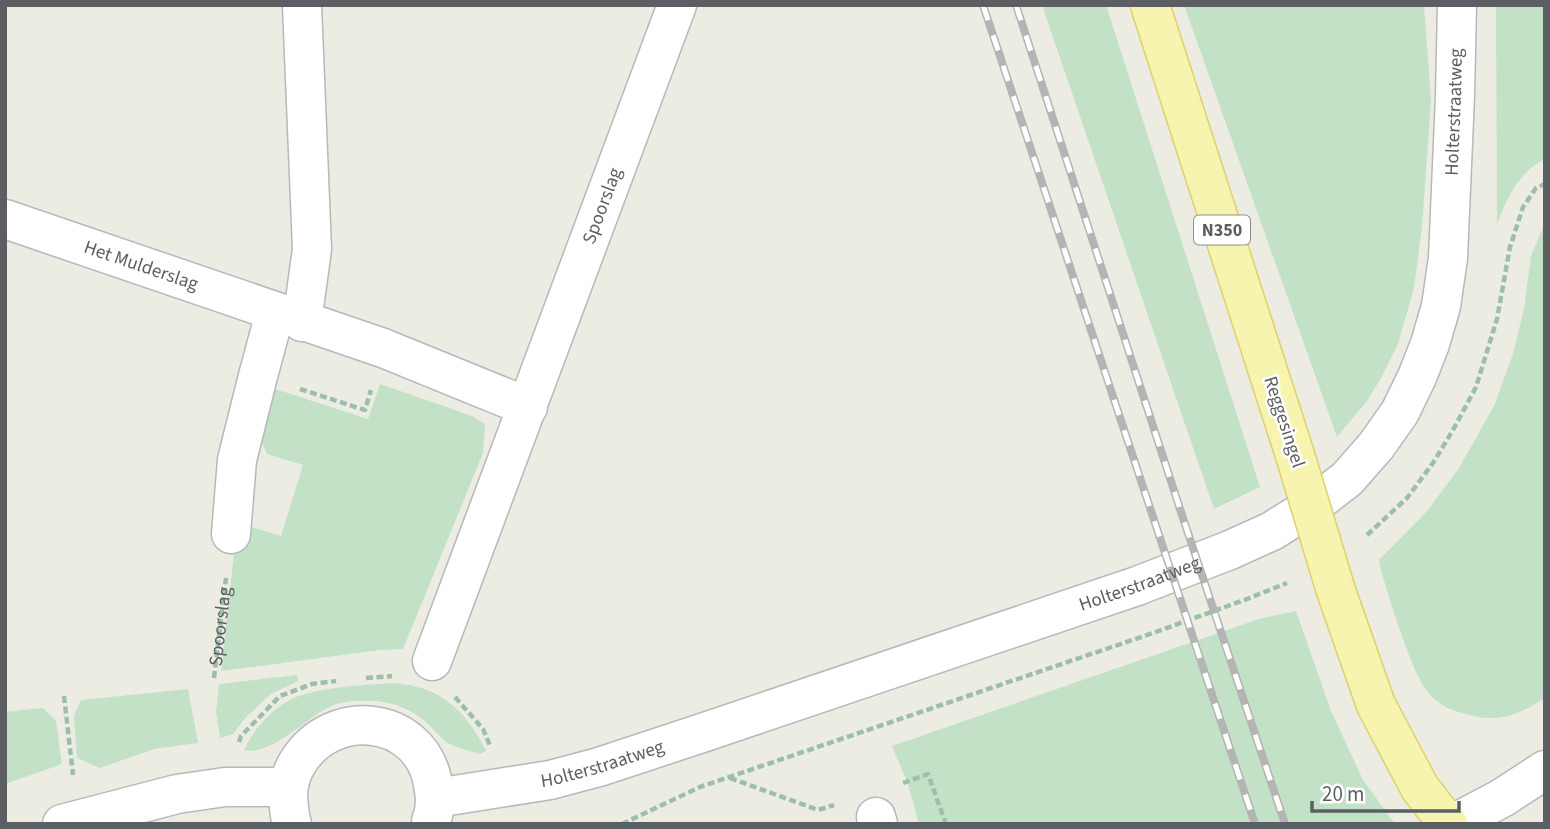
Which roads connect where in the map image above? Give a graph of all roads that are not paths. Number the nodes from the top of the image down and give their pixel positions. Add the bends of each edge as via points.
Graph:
1 (302, 5) edge
2 (677, 5) edge
3 (1150, 5) edge
4 (1457, 5) edge
5 (5, 219) edge
6 (289, 317) junction
7 (528, 407) junction
8 (231, 534) road end
9 (432, 661) dead end
10 (1545, 771) edge
11 (290, 805) edge
12 (433, 811) edge
13 (70, 822) edge
14 (1451, 824) edge

1 - 6 street via 313,248
2 - 7 street, Spoorslag
3 - 14 main road, Reggesingel / N350, bridge via 1376,705 1420,788
4 - 12 street, Holterstraatweg via 1448,258 1441,306 1400,412 1347,479 1272,531 1137,586 599,767
5 - 6 street, Het Mulderslag
6 - 7 street via 383,348
6 - 8 street via 258,376 237,460
7 - 9 street, Spoorslag
10 - 14 street
11 - 12 street via 293,770 306,749 325,734 373,725 397,733 416,748 429,769
11 - 13 street via 225,787 177,794

